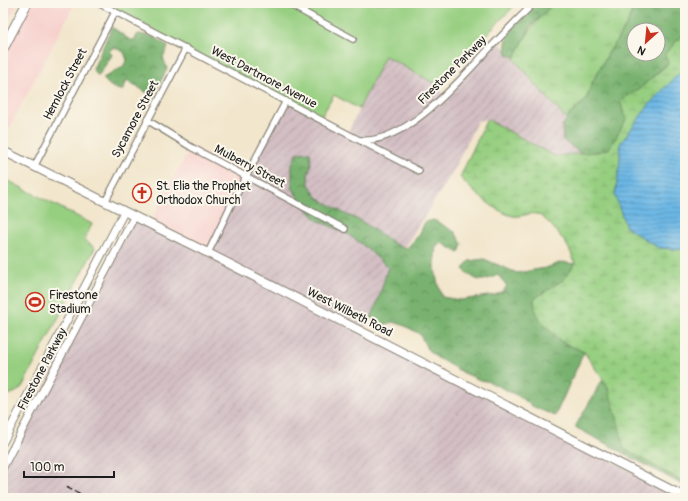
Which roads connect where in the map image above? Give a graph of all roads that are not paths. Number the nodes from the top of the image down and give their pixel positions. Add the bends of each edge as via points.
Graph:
1 (27, 3) edge
2 (98, 3) edge
3 (287, 3) edge
4 (534, 3) edge
5 (115, 12) junction
6 (353, 39) dead end
7 (186, 48) junction
8 (3, 49) edge
9 (286, 102) junction
10 (147, 120) junction
11 (353, 137) junction
12 (3, 151) edge
13 (34, 167) junction
14 (419, 171) dead end
15 (247, 176) junction
16 (105, 202) junction
17 (124, 212) junction
18 (134, 217) junction
19 (345, 229) dead end
20 (208, 253) junction
21 (3, 442) edge
22 (3, 467) edge
23 (685, 497) edge

1 - 8 main road
2 - 5 street, West Dartmore Avenue
3 - 6 street
4 - 11 street, Firestone Parkway via 424,114 404,127 377,139
5 - 7 street, West Dartmore Avenue
5 - 13 street, Hemlock Street
7 - 9 street, West Dartmore Avenue
7 - 10 street, Sycamore Street
9 - 11 street, West Dartmore Avenue
9 - 15 street
10 - 15 street, Mulberry Street via 191,147
10 - 16 street, Sycamore Street
11 - 14 street, West Dartmore Avenue
12 - 13 main road, West Wilbeth Road
13 - 16 main road, West Wilbeth Road
15 - 19 street, Mulberry Street
15 - 20 street
16 - 17 main road, West Wilbeth Road
17 - 18 main road, West Wilbeth Road
17 - 21 street, Firestone Parkway
18 - 20 main road, West Wilbeth Road
18 - 22 street, Firestone Parkway
20 - 23 main road, West Wilbeth Road

